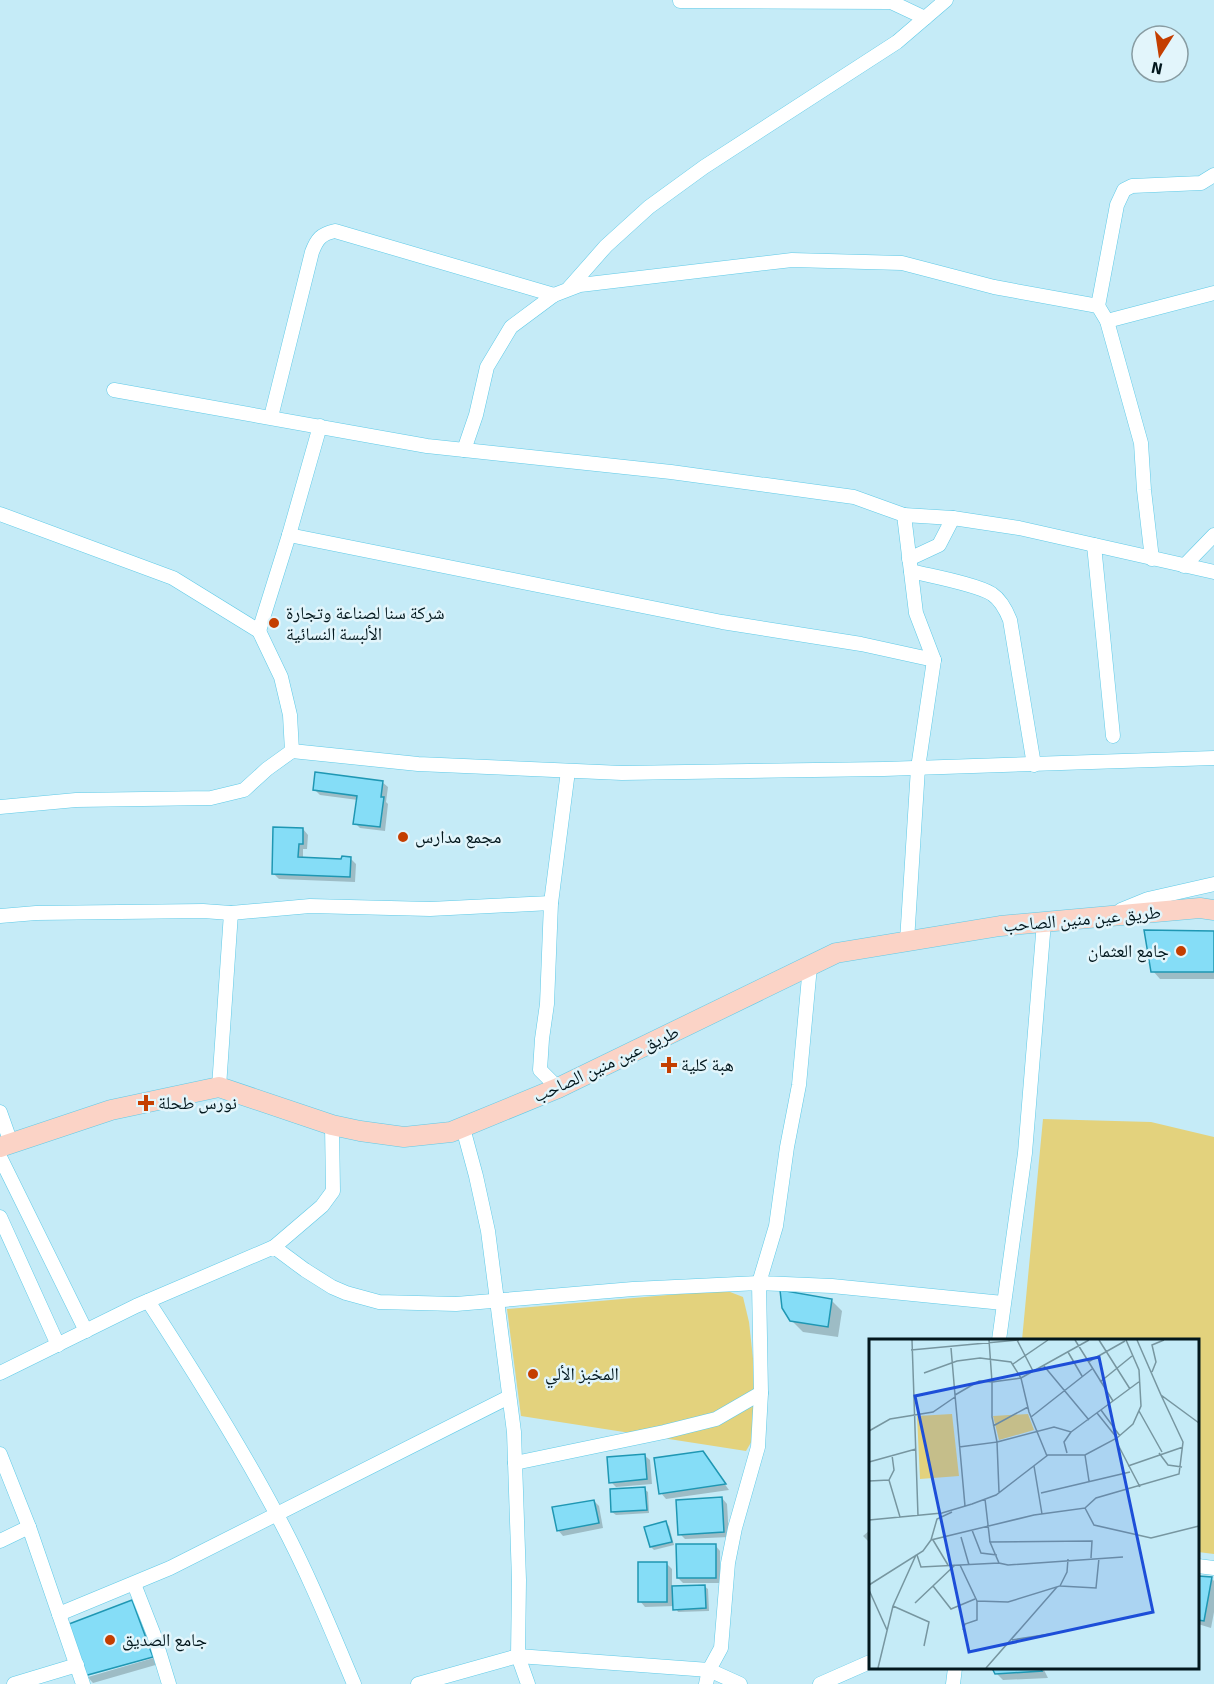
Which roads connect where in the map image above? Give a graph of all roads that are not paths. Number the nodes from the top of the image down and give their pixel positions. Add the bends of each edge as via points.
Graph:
1 (946, 0) edge
2 (680, 1) edge
3 (925, 18) junction
4 (1214, 175) edge
5 (568, 290) junction
6 (1214, 293) edge
7 (554, 295) junction
8 (1098, 306) junction
9 (1107, 321) junction
10 (114, 390) dead end
11 (271, 417) junction
12 (320, 426) junction
13 (464, 450) junction
14 (0, 514) edge
15 (904, 515) junction
16 (953, 518) junction
17 (1214, 534) edge
18 (289, 535) junction
19 (1094, 545) junction
20 (1152, 559) junction
21 (910, 565) junction
22 (1184, 566) junction
23 (1214, 572) edge
24 (259, 631) junction
25 (934, 660) junction
26 (1113, 736) dead end
27 (292, 751) junction
28 (1214, 758) edge
29 (1034, 765) junction
30 (918, 768) junction
31 (568, 771) junction
32 (0, 807) edge
33 (1214, 884) edge
34 (551, 903) junction
35 (1214, 910) edge
36 (231, 914) junction
37 (0, 916) edge
38 (1107, 916) junction
39 (1044, 922) junction
40 (907, 941) junction
41 (810, 966) junction
42 (219, 1087) junction
43 (558, 1088) junction
44 (0, 1112) edge
45 (332, 1125) junction
46 (463, 1128) junction
47 (4, 1149) edge
48 (0, 1217) edge
49 (274, 1248) junction
50 (759, 1283) junction
51 (148, 1301) junction
52 (496, 1302) junction
53 (1004, 1303) junction
54 (86, 1331) junction
55 (999, 1339) edge
56 (58, 1345) junction
57 (0, 1372) edge
58 (761, 1393) junction
59 (509, 1396) junction
60 (0, 1454) edge
61 (515, 1463) junction
62 (277, 1514) junction
63 (29, 1527) junction
64 (0, 1541) edge
65 (1199, 1566) edge
66 (1214, 1568) edge
67 (134, 1584) junction
68 (59, 1614) junction
69 (518, 1656) junction
70 (869, 1662) edge
71 (76, 1665) junction
72 (955, 1669) edge
73 (709, 1670) junction
74 (434, 1682) edge
75 (14, 1684) edge
76 (83, 1684) edge
77 (169, 1684) edge
78 (354, 1684) edge
79 (418, 1684) edge
80 (528, 1684) edge
81 (706, 1684) edge
82 (740, 1684) edge
83 (820, 1684) edge
84 (953, 1684) edge

1 - 3 street
2 - 3 street via 891,2
3 - 5 street via 897,42 649,207 606,246
4 - 8 street via 1201,183 1132,186 1124,190 1117,205
5 - 7 street
5 - 8 street via 580,285 792,260 902,263 994,288
6 - 9 street
7 - 11 street via 335,231 326,233 317,239 312,252
7 - 13 street via 511,327 487,367
8 - 9 street
9 - 20 street via 1141,443
10 - 11 street
11 - 12 street
12 - 13 street
12 - 18 street
13 - 15 street via 854,497
14 - 24 street via 173,578
15 - 16 street
15 - 21 street
16 - 19 street
16 - 21 street via 939,545
17 - 22 street
18 - 24 street
18 - 25 street via 722,622
19 - 20 street
19 - 26 street
20 - 22 street
21 - 25 street via 916,613
21 - 29 street via 992,594 1005,608
22 - 23 street
24 - 27 street via 281,677 290,715
25 - 30 street
27 - 31 street via 418,764
27 - 32 street via 244,789 211,798 76,800
28 - 29 street
29 - 30 street
30 - 31 street
30 - 40 street
31 - 34 street
33 - 38 street via 1148,899
34 - 36 street via 430,909 310,906
34 - 43 street via 540,1070
35 - 38 main road, طريق عين منين الصاحب
36 - 37 street via 203,911
36 - 42 street
38 - 39 main road, طريق عين منين الصاحب
39 - 40 main road, طريق عين منين الصاحب
39 - 53 street via 1024,1153
40 - 41 main road, طريق عين منين الصاحب via 836,953
41 - 43 main road, طريق عين منين الصاحب
41 - 50 street via 799,1085 776,1226
42 - 45 main road, طريق عين منين الصاحب
42 - 47 main road via 111,1110
43 - 46 main road, طريق عين منين الصاحب
44 - 47 street
45 - 46 main road, طريق عين منين الصاحب via 404,1137
45 - 49 street via 333,1191 322,1206
46 - 52 street via 488,1231
47 - 54 street
48 - 56 street
49 - 51 street
49 - 52 street via 332,1287 361,1298 406,1303
50 - 52 street via 633,1289
50 - 53 street
50 - 58 street
51 - 54 street
51 - 62 street via 202,1384
52 - 59 street
53 - 55 street
54 - 56 street
56 - 57 street
58 - 61 street via 716,1419
58 - 73 street via 758,1447 728,1563 721,1648
59 - 61 street
59 - 62 street
60 - 63 street
61 - 69 street
62 - 67 street
62 - 78 street
63 - 64 street
63 - 68 street
65 - 66 street
67 - 68 street
67 - 77 street
68 - 71 street
69 - 73 street
69 - 74 street
69 - 80 street
70 - 83 street
71 - 75 street
71 - 76 street
72 - 84 street
73 - 81 street
73 - 82 street
74 - 79 street

